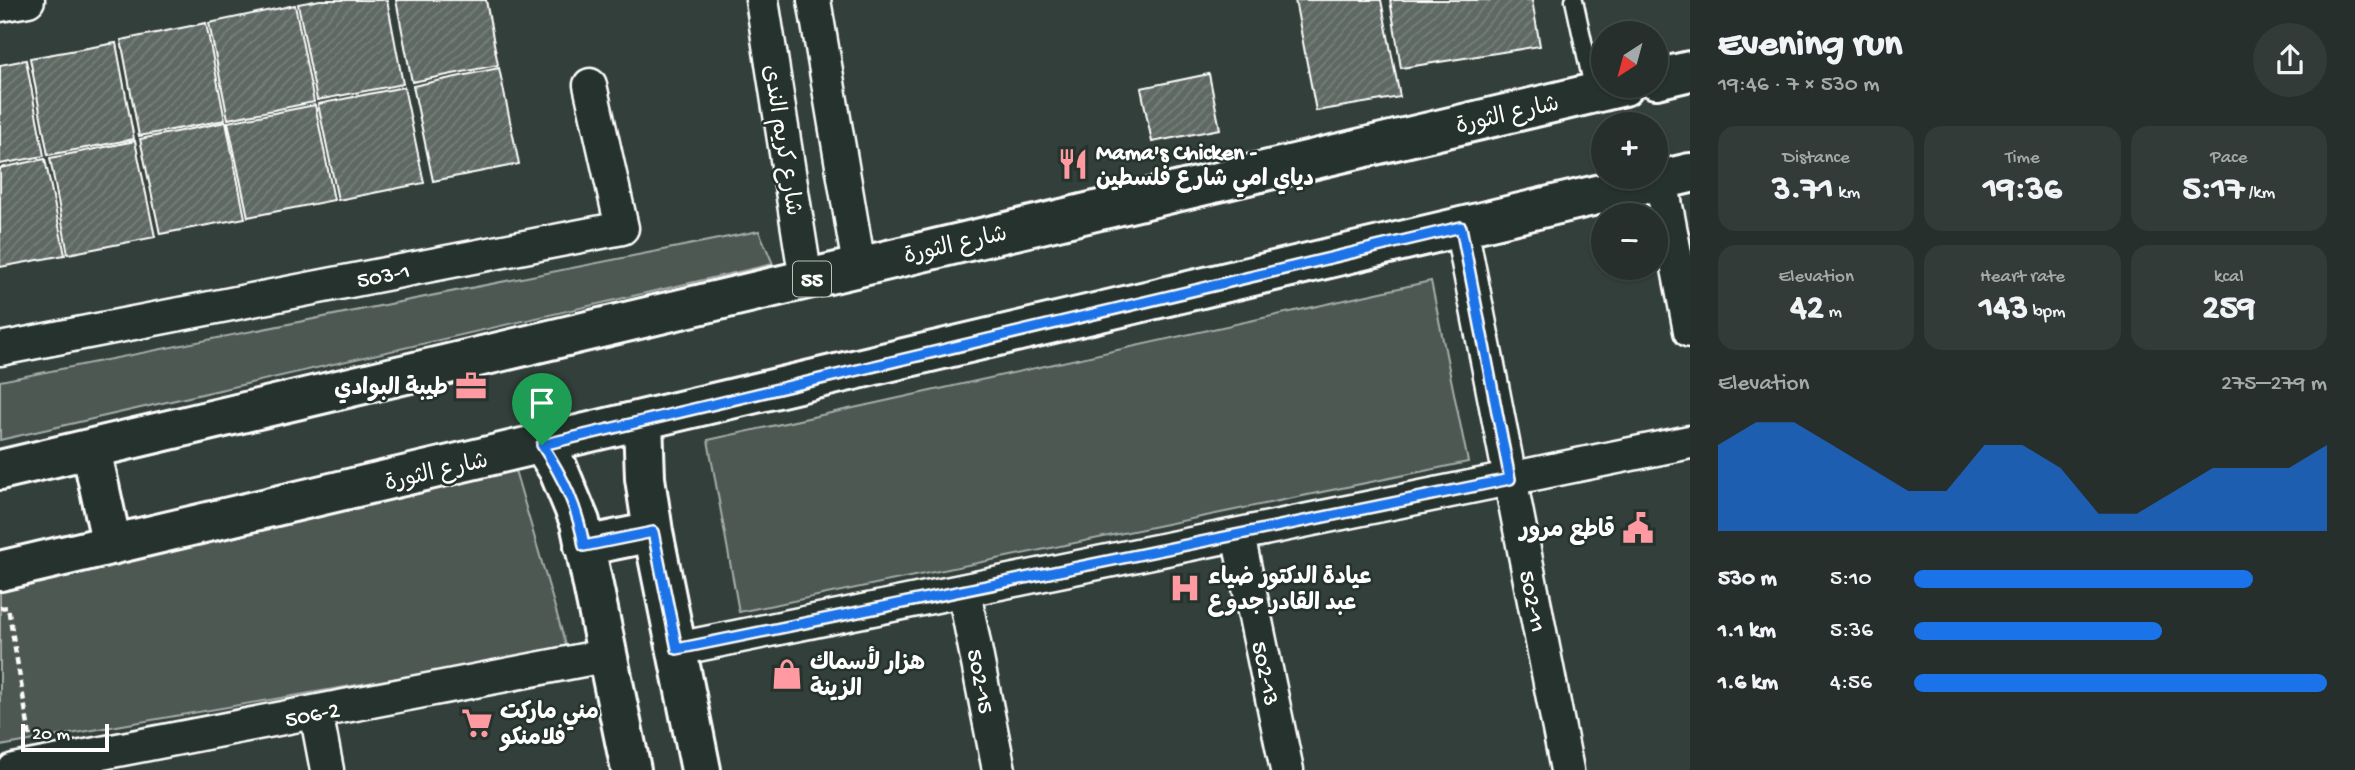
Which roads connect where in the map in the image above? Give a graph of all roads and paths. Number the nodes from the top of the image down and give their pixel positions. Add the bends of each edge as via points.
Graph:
1 (28, 0) edge
2 (762, 0) edge
3 (814, 0) edge
4 (1574, 0) edge
5 (0, 5) edge
6 (1591, 43) edge
7 (1690, 71) edge
8 (1668, 76) edge
9 (590, 85) dead end
10 (1591, 93) edge
11 (1675, 176) edge
12 (1461, 227) junction
13 (859, 266) junction
14 (806, 280) junction
15 (1690, 331) edge
16 (0, 349) edge
17 (643, 421) junction
18 (1690, 442) edge
19 (542, 445) junction
20 (91, 449) junction
21 (0, 470) edge
22 (1510, 479) junction
23 (653, 532) junction
24 (1238, 535) junction
25 (112, 545) junction
26 (584, 546) junction
27 (0, 571) edge
28 (964, 592) junction
29 (0, 608) edge
30 (677, 649) junction
31 (609, 654) junction
32 (316, 712) junction
33 (28, 769) edge
34 (327, 770) edge
35 (631, 770) edge
36 (701, 770) edge
37 (999, 770) edge
38 (1287, 770) edge
39 (1567, 770) edge

1 - 5 street
2 - 14 street, شارع كريم الندى
3 - 13 street
4 - 6 lane
7 - 8 main road
9 - 16 street, 503-1 via 622,228
10 - 13 main road, شارع الثورة / 55
11 - 12 main road, شارع الثورة
11 - 15 street
12 - 17 main road, شارع الثورة
12 - 22 street, 502-11
13 - 14 main road, شارع الثورة / 55
14 - 20 main road, شارع الثورة / 55
17 - 19 main road, شارع الثورة
17 - 23 main road
18 - 22 street
19 - 25 main road, شارع الثورة
19 - 26 main road via 569,493
20 - 21 main road, شارع الثورة / 55
20 - 25 main road
22 - 24 street
22 - 39 street, 502-11
23 - 26 main road
23 - 30 main road
24 - 28 street
24 - 38 street, 502-13
25 - 27 main road, شارع الثورة
26 - 31 main road
28 - 30 street
28 - 37 street, 502-15
29 - 33 path via 8,607
30 - 36 main road
31 - 32 street, 506-2
31 - 35 main road
32 - 33 street, 506-2
32 - 34 street

